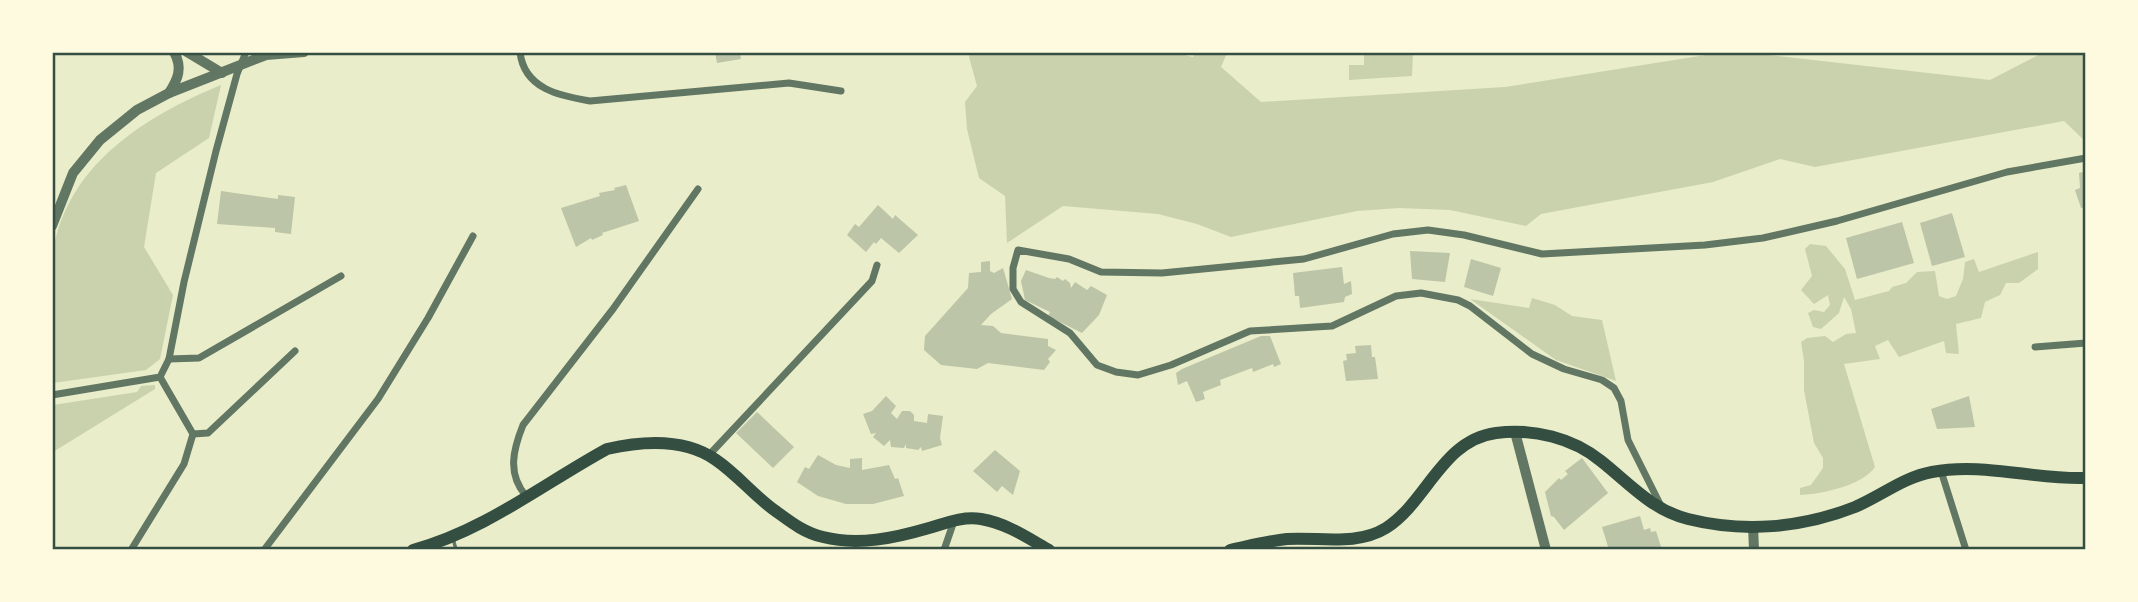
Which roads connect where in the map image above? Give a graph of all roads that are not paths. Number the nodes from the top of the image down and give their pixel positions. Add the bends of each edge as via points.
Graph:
1 (174, 52) edge
2 (187, 52) edge
3 (246, 52) edge
4 (303, 52) edge
5 (520, 52) edge
6 (242, 64) junction
7 (222, 73) junction
8 (841, 90) dead end
9 (169, 93) junction
10 (2085, 158) edge
11 (698, 189) dead end
12 (52, 226) edge
13 (473, 236) dead end
14 (877, 265) dead end
15 (341, 276) dead end
16 (2085, 343) edge
17 (2035, 346) dead end
18 (295, 351) dead end
19 (169, 359) junction
20 (160, 377) junction
21 (52, 395) edge
22 (1515, 432) junction
23 (193, 434) junction
24 (709, 456) junction
25 (1941, 471) junction
26 (2085, 478) edge
27 (526, 496) junction
28 (1664, 510) junction
29 (954, 521) junction
30 (1753, 526) junction
31 (454, 543) edge
32 (847, 545) edge
33 (1252, 547) edge
34 (416, 549) edge
35 (131, 550) edge
36 (264, 550) edge
37 (944, 550) edge
38 (1049, 550) edge
39 (1230, 550) edge
40 (1546, 550) edge
41 (1754, 550) edge
42 (1966, 550) edge

1 - 9 street via 179,77
2 - 7 street
3 - 6 street
4 - 6 street via 266,55
5 - 8 street via 530,78 547,90 590,101 789,83
6 - 7 street
6 - 19 street via 194,239
7 - 9 street
9 - 12 street via 137,110 100,140 73,173
10 - 28 street via 2007,172 1775,235 1705,245 1542,254 1428,230 1394,234 1304,259 1162,273 1101,272 1069,259 1018,250 1013,289 1021,302 1070,333 1097,365 1138,375 1250,331 1332,326 1396,296 1421,293 1458,299 1532,354 1614,388 1628,440
11 - 27 street via 523,425 512,463 518,487
13 - 36 street via 378,399
14 - 24 street via 872,281
15 - 19 street via 199,358
16 - 17 street
18 - 23 street via 208,433
19 - 20 street
20 - 21 street
20 - 23 street
22 - 28 main road via 1549,436 1584,449
22 - 33 main road via 1481,437 1447,460 1406,512 1372,535 1290,539
22 - 40 street
23 - 35 street via 184,464
24 - 27 main road via 673,444 628,444 607,449
24 - 32 main road via 801,530
25 - 26 main road
25 - 30 main road via 1902,482 1819,519
25 - 42 street
27 - 31 main road
28 - 30 main road via 1708,523
29 - 32 main road
29 - 37 street
29 - 38 main road via 998,523
30 - 41 street
31 - 34 main road
33 - 39 main road

